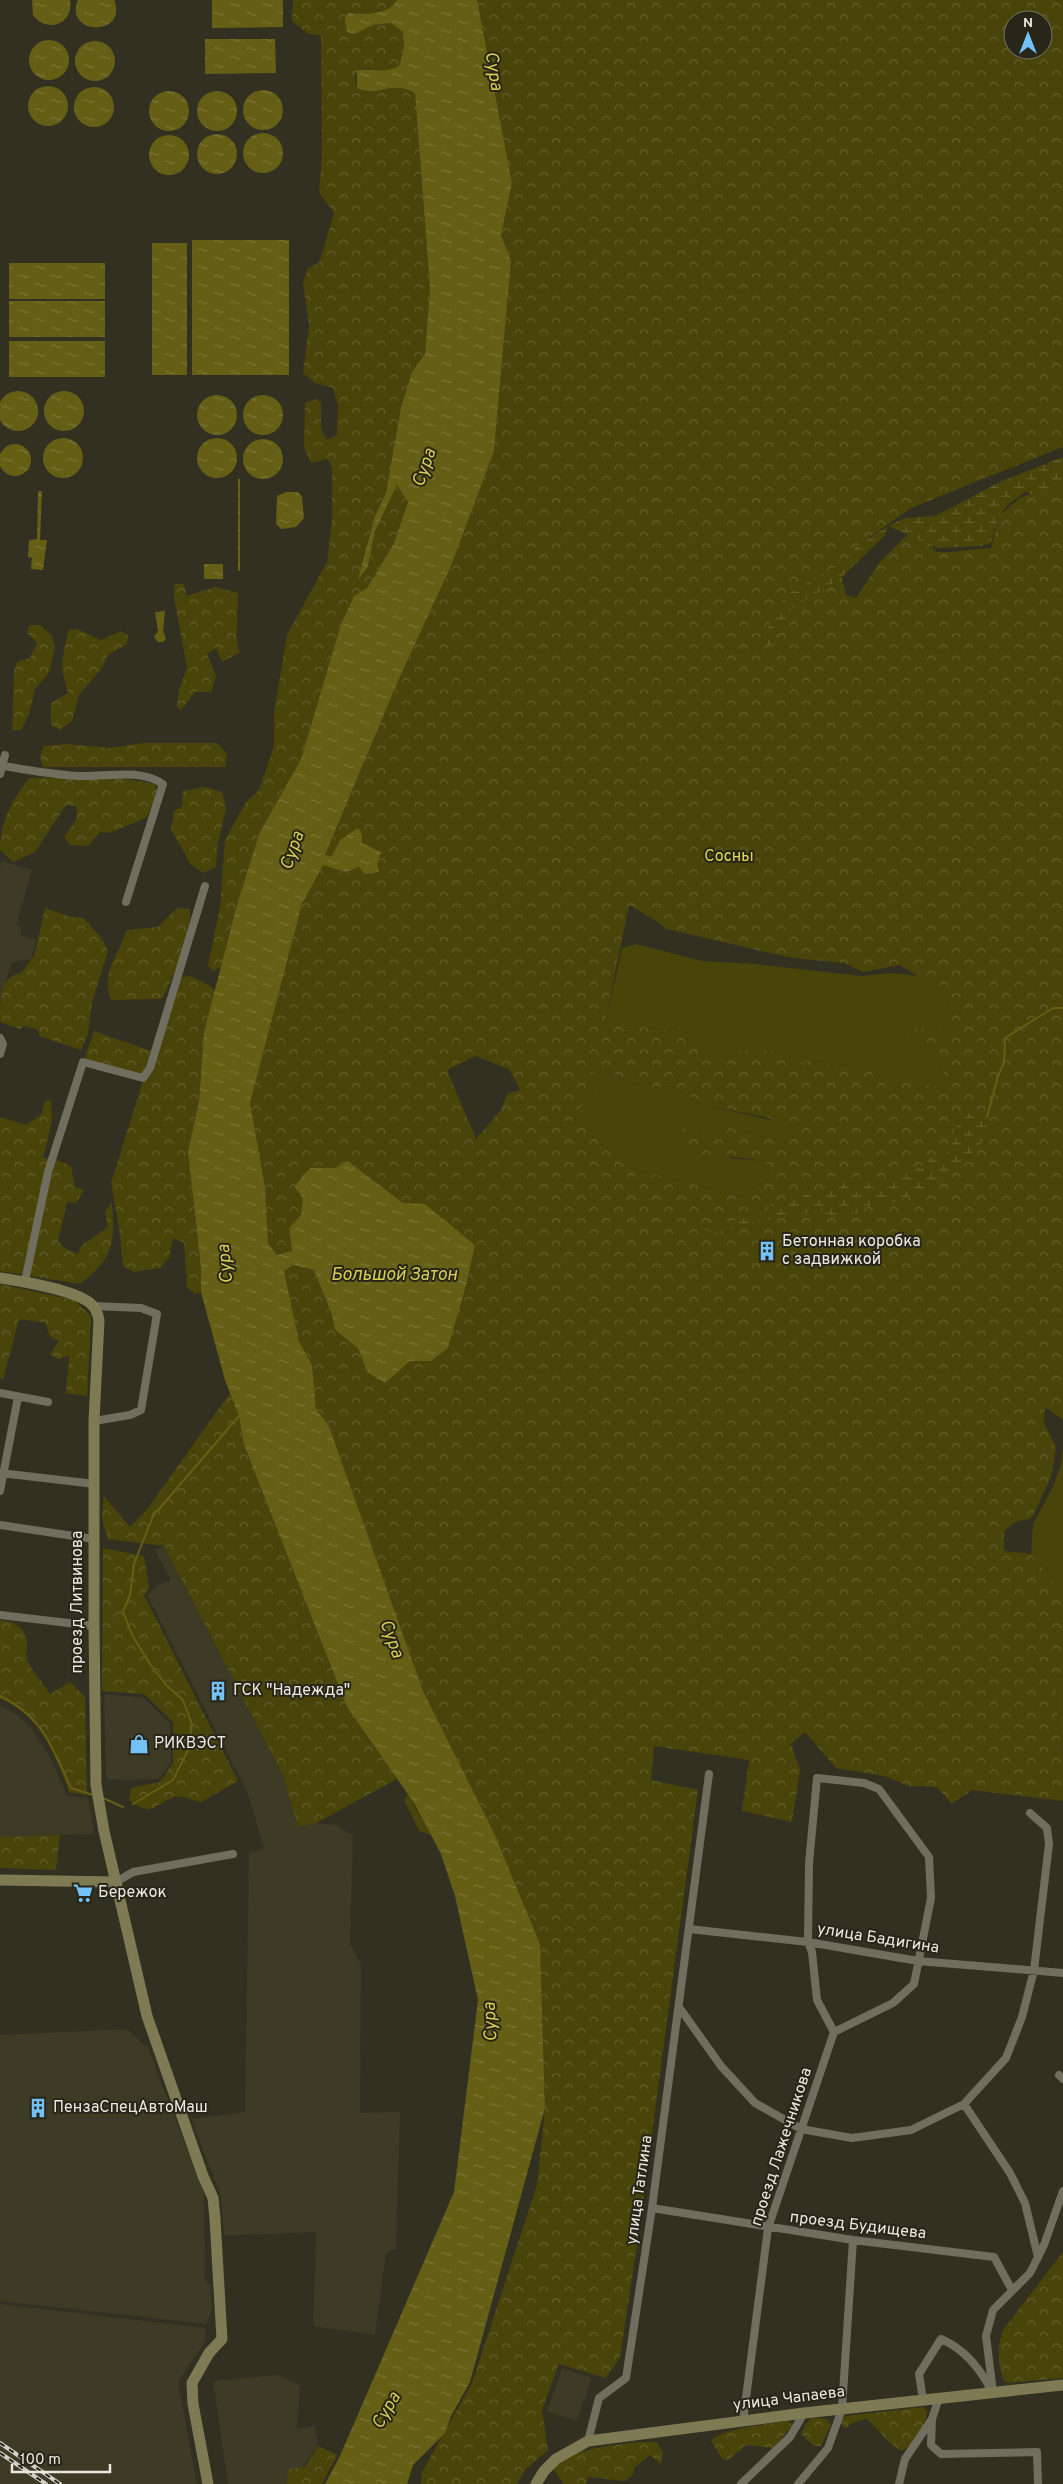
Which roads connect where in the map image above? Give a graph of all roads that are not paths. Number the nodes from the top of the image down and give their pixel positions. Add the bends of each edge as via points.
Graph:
1 (5, 755) dead end
2 (3, 766) junction
3 (0, 774) edge
4 (205, 886) dead end
5 (126, 902) dead end
6 (1, 1041) edge
7 (0, 1054) edge
8 (0, 1278) edge
9 (25, 1281) junction
10 (93, 1306) junction
11 (0, 1393) edge
12 (18, 1397) junction
13 (48, 1402) dead end
14 (94, 1421) junction
15 (2, 1473) edge
16 (95, 1484) junction
17 (0, 1491) edge
18 (0, 1525) edge
19 (94, 1539) junction
20 (0, 1616) edge
21 (94, 1626) junction
22 (709, 1774) dead end
23 (1030, 1813) dead end
24 (233, 1854) dead end
25 (0, 1880) edge
26 (116, 1882) junction
27 (689, 1929) junction
28 (808, 1942) junction
29 (918, 1961) junction
30 (1034, 1970) junction
31 (1063, 1973) edge
32 (678, 2007) junction
33 (834, 2032) junction
34 (964, 2104) junction
35 (802, 2129) junction
36 (1063, 2191) edge
37 (652, 2208) junction
38 (768, 2228) junction
39 (853, 2240) junction
40 (1038, 2257) junction
41 (1012, 2290) junction
42 (1063, 2385) edge
43 (993, 2392) junction
44 (939, 2398) junction
45 (923, 2400) junction
46 (842, 2409) junction
47 (804, 2414) junction
48 (932, 2419) junction
49 (743, 2421) junction
50 (588, 2441) junction
51 (208, 2484) edge
52 (536, 2484) edge
53 (741, 2484) edge
54 (798, 2484) edge
55 (899, 2484) edge
56 (1038, 2484) edge

1 - 2 street
2 - 3 street
2 - 5 street via 81,776 127,774 163,784
4 - 9 street via 150,1068 143,1078 83,1062 48,1172
6 - 7 street
8 - 9 main road
9 - 10 main road via 64,1292
10 - 14 main road, проезд Литвинова via 99,1320
10 - 14 street via 141,1308 157,1314 141,1410 130,1416
11 - 12 street
12 - 13 street
12 - 15 street
14 - 16 main road, проезд Литвинова
15 - 16 street
15 - 17 street
16 - 19 main road, проезд Литвинова
18 - 19 street
19 - 21 main road, проезд Литвинова
20 - 21 street
21 - 26 main road, проезд Литвинова via 96,1785
22 - 27 street, улица Татлина
23 - 30 street via 1047,1828 1049,1844
24 - 26 street via 133,1872
25 - 26 main road
26 - 51 main road, проезд Литвинова via 147,2016 212,2198 222,2339 196,2372 192,2392
27 - 28 street, улица Бадигина
27 - 32 street, улица Татлина
28 - 29 street, улица Бадигина
28 - 29 street via 809,1863 817,1778 864,1783 879,1789 891,1802 909,1832 920,1841 929,1856 929,1920
28 - 33 street via 817,2000
29 - 30 street, улица Бадигина
29 - 33 street via 914,1984 893,2003
30 - 31 street, улица Бадигина
30 - 34 street via 1022,2017 1006,2058
32 - 35 street via 721,2066 755,2103
32 - 37 street, улица Татлина
33 - 35 street, проезд Лажечникова
34 - 35 street via 911,2130 852,2138
34 - 40 street via 1010,2173 1025,2203
35 - 38 street, проезд Лажечникова
36 - 40 street
37 - 38 street, проезд Будищева
37 - 50 street, улица Татлина via 626,2378 599,2398
38 - 39 street, проезд Будищева
38 - 49 street, проезд Лажечникова
39 - 41 street, проезд Будищева via 994,2257
39 - 46 street
40 - 41 street via 1030,2272
41 - 43 street via 993,2310 986,2336
42 - 43 main road, улица Чапаева
43 - 44 main road, улица Чапаева
43 - 45 street via 957,2346 941,2339 919,2374
44 - 45 main road, улица Чапаева
44 - 48 street
45 - 46 main road, улица Чапаева
46 - 47 main road, улица Чапаева
46 - 54 street via 828,2448
47 - 49 main road, улица Чапаева
47 - 53 street via 790,2437
48 - 55 street via 905,2458
48 - 56 street via 931,2445 942,2454 1037,2452
49 - 50 main road, улица Чапаева
50 - 52 main road, улица Чапаева via 556,2459

